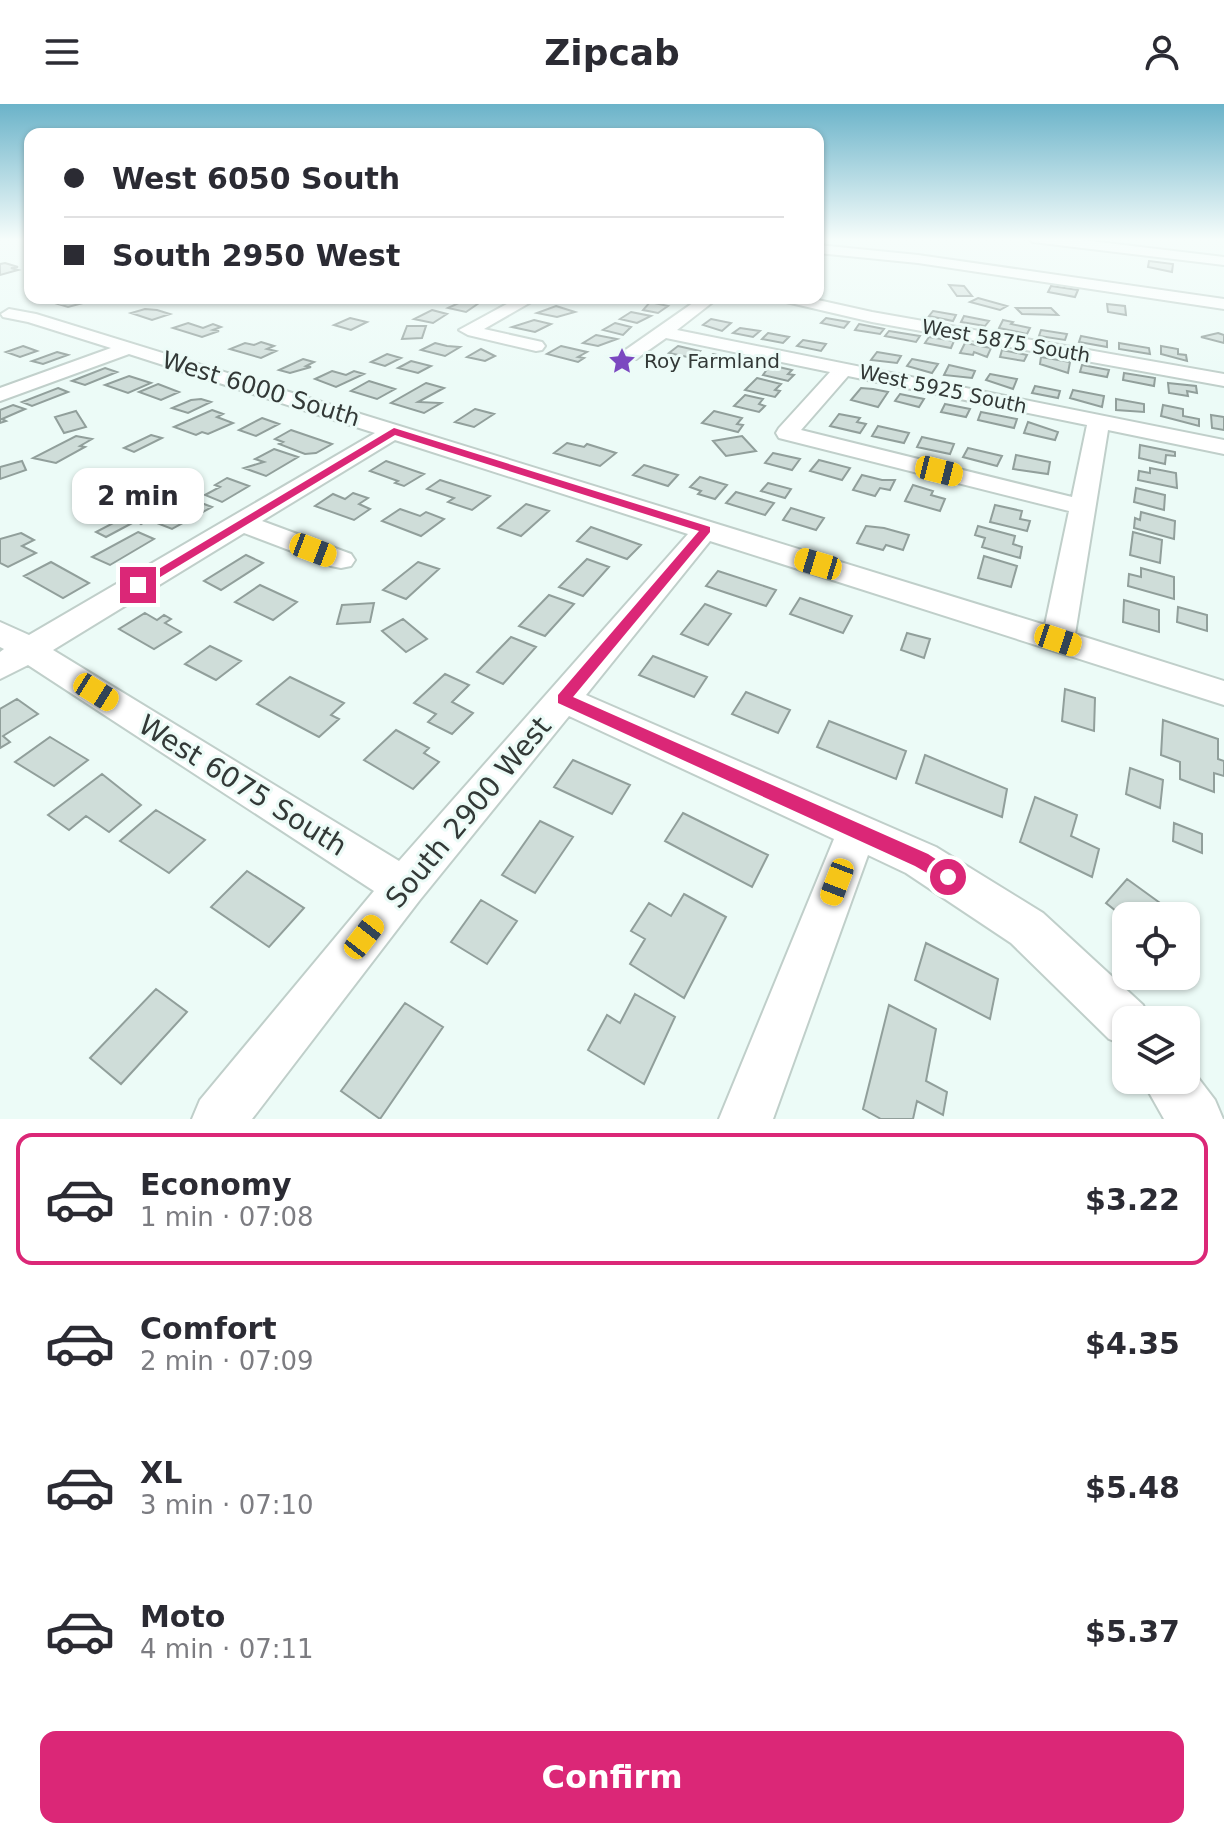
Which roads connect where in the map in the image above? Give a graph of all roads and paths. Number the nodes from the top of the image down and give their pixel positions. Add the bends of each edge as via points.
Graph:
1 (1015, 285) edge
2 (1096, 285) edge
3 (857, 293) dead end
4 (1011, 293) dead end
5 (1173, 297) junction
6 (518, 304) edge
7 (702, 304) edge
8 (814, 304) edge
9 (1224, 304) edge
10 (835, 309) junction
11 (11, 310) edge
12 (1172, 318) dead end
13 (663, 332) junction
14 (536, 346) dead end
15 (129, 348) junction
16 (630, 355) dead end
17 (843, 369) junction
18 (1224, 380) edge
19 (0, 395) edge
20 (1099, 421) junction
21 (394, 431) junction
22 (1224, 447) edge
23 (1084, 507) junction
24 (242, 523) junction
25 (706, 529) junction
26 (341, 560) dead end
27 (1058, 640) junction
28 (10, 650) edge
29 (1224, 693) edge
30 (563, 699) junction
31 (857, 831) junction
32 (404, 887) junction
33 (1112, 1009) edge
34 (1178, 1094) edge
35 (219, 1119) edge
36 (746, 1119) edge
37 (1196, 1119) edge

1 - 4 street
2 - 5 street
3 - 10 street
5 - 9 street
5 - 12 street
6 - 14 street via 468,330
7 - 13 street
8 - 10 street, West 5875 South
10 - 18 street, West 5875 South
11 - 15 street, West 6000 South
13 - 16 street
13 - 17 street, West 5925 South
15 - 19 street
15 - 21 street, West 6000 South
17 - 20 street, West 5925 South
17 - 23 street via 787,433
20 - 22 street, West 5925 South
20 - 23 street
21 - 24 street
21 - 25 street, West 6000 South
23 - 27 street
24 - 26 street
24 - 28 street
25 - 27 street, West 6000 South
25 - 30 street, South 2900 West
27 - 29 street, West 6000 South
28 - 32 street, West 6075 South
30 - 31 street
30 - 32 street, South 2900 West
31 - 33 street via 921,860 1027,928
31 - 36 street
32 - 35 street, South 2900 West
34 - 37 street

